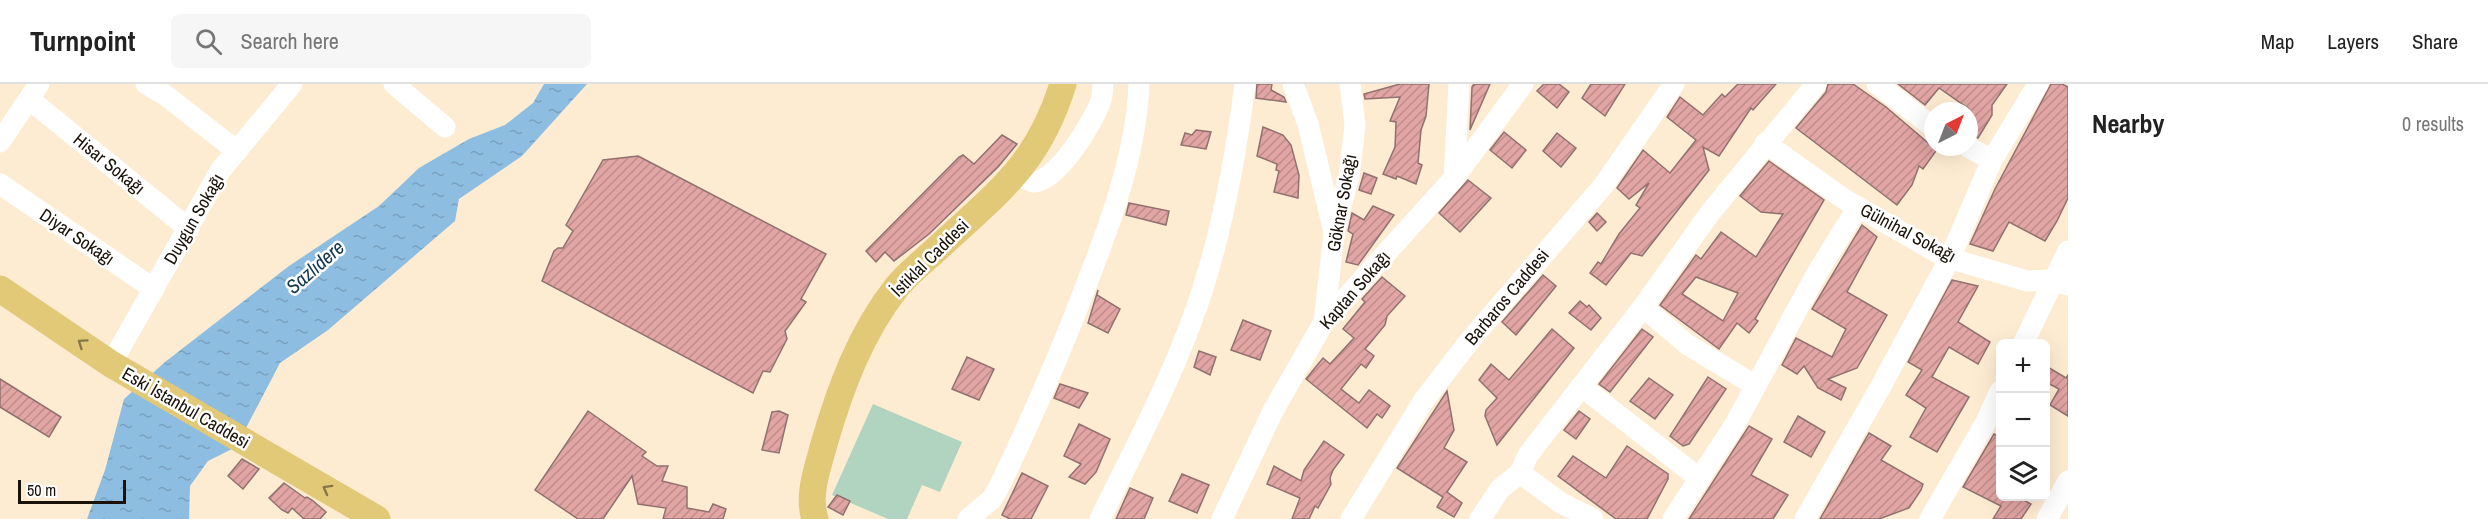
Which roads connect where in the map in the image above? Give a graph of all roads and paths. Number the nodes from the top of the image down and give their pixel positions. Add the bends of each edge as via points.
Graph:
1 (146, 84) edge
2 (394, 84) edge
3 (1063, 84) edge
4 (1103, 84) edge
5 (1139, 84) edge
6 (1245, 84) edge
7 (1293, 84) edge
8 (1350, 84) edge
9 (1459, 84) edge
10 (1524, 84) edge
11 (1674, 84) edge
12 (1816, 84) edge
13 (1877, 84) edge
14 (2038, 84) edge
15 (281, 88) edge
16 (34, 92) edge
17 (1924, 120) edge
18 (445, 126) dead end
19 (0, 142) edge
20 (1765, 143) junction
21 (237, 152) junction
22 (1978, 152) edge
23 (1992, 160) junction
24 (1017, 175) junction
25 (1454, 178) junction
26 (0, 184) edge
27 (1858, 207) junction
28 (189, 229) junction
29 (1334, 233) junction
30 (2068, 251) edge
31 (1950, 258) junction
32 (2060, 283) edge
33 (0, 289) edge
34 (154, 290) junction
35 (1643, 307) junction
36 (1324, 322) junction
37 (2026, 339) edge
38 (121, 370) junction
39 (1581, 386) junction
40 (1756, 386) junction
41 (2000, 393) edge
42 (1520, 473) junction
43 (1700, 479) junction
44 (2068, 481) edge
45 (983, 515) edge
46 (377, 519) edge
47 (815, 519) edge
48 (1100, 519) edge
49 (1222, 519) edge
50 (1351, 519) edge
51 (1480, 519) edge
52 (1593, 519) edge
53 (1673, 519) edge
54 (1805, 519) edge
55 (1930, 519) edge
56 (2047, 519) edge

1 - 21 street
2 - 18 street
3 - 24 main road, İstiklal Caddesi via 1042,139
4 - 24 street via 1101,102 1073,149 1048,178 1033,182
5 - 45 street via 1133,136 1107,232 1054,370
6 - 48 street via 1238,141 1222,214 1192,321
7 - 29 street via 1322,173
8 - 29 street, Göknar Sokağı via 1355,125
9 - 25 street
10 - 25 street, Kaptan Sokağı
11 - 50 street, Barbaros Caddesi via 1603,186 1471,339 1424,400
12 - 20 street
13 - 17 street
14 - 23 street
15 - 21 street, Duygun Sokağı
16 - 19 street
16 - 28 street, Hisar Sokağı
20 - 27 street, Gülnihal Sokağı
20 - 35 street
21 - 28 street, Duygun Sokağı via 220,171
22 - 23 street
23 - 31 street
24 - 47 main road, İstiklal Caddesi via 897,288 873,322 839,394 828,431 815,477
25 - 36 street, Kaptan Sokağı
26 - 34 street, Diyar Sokağı
27 - 31 street, Gülnihal Sokağı
27 - 40 street
28 - 34 street, Duygun Sokağı
29 - 36 street, Göknar Sokağı
30 - 32 street
31 - 32 street, Gülnihal Sokağı via 2027,281
31 - 54 street
32 - 37 street
38 -> 33 main road, Eski İstanbul Caddesi
34 - 38 street, Duygun Sokağı
35 - 39 street
35 - 40 street via 1688,345
36 - 49 street, Kaptan Sokağı via 1273,411
46 -> 38 main road, Eski İstanbul Caddesi
39 - 42 street via 1528,455
39 - 43 street
40 - 43 street
41 - 55 street
42 - 51 street via 1500,489
42 - 52 street via 1561,503
43 - 53 street
44 - 56 street

